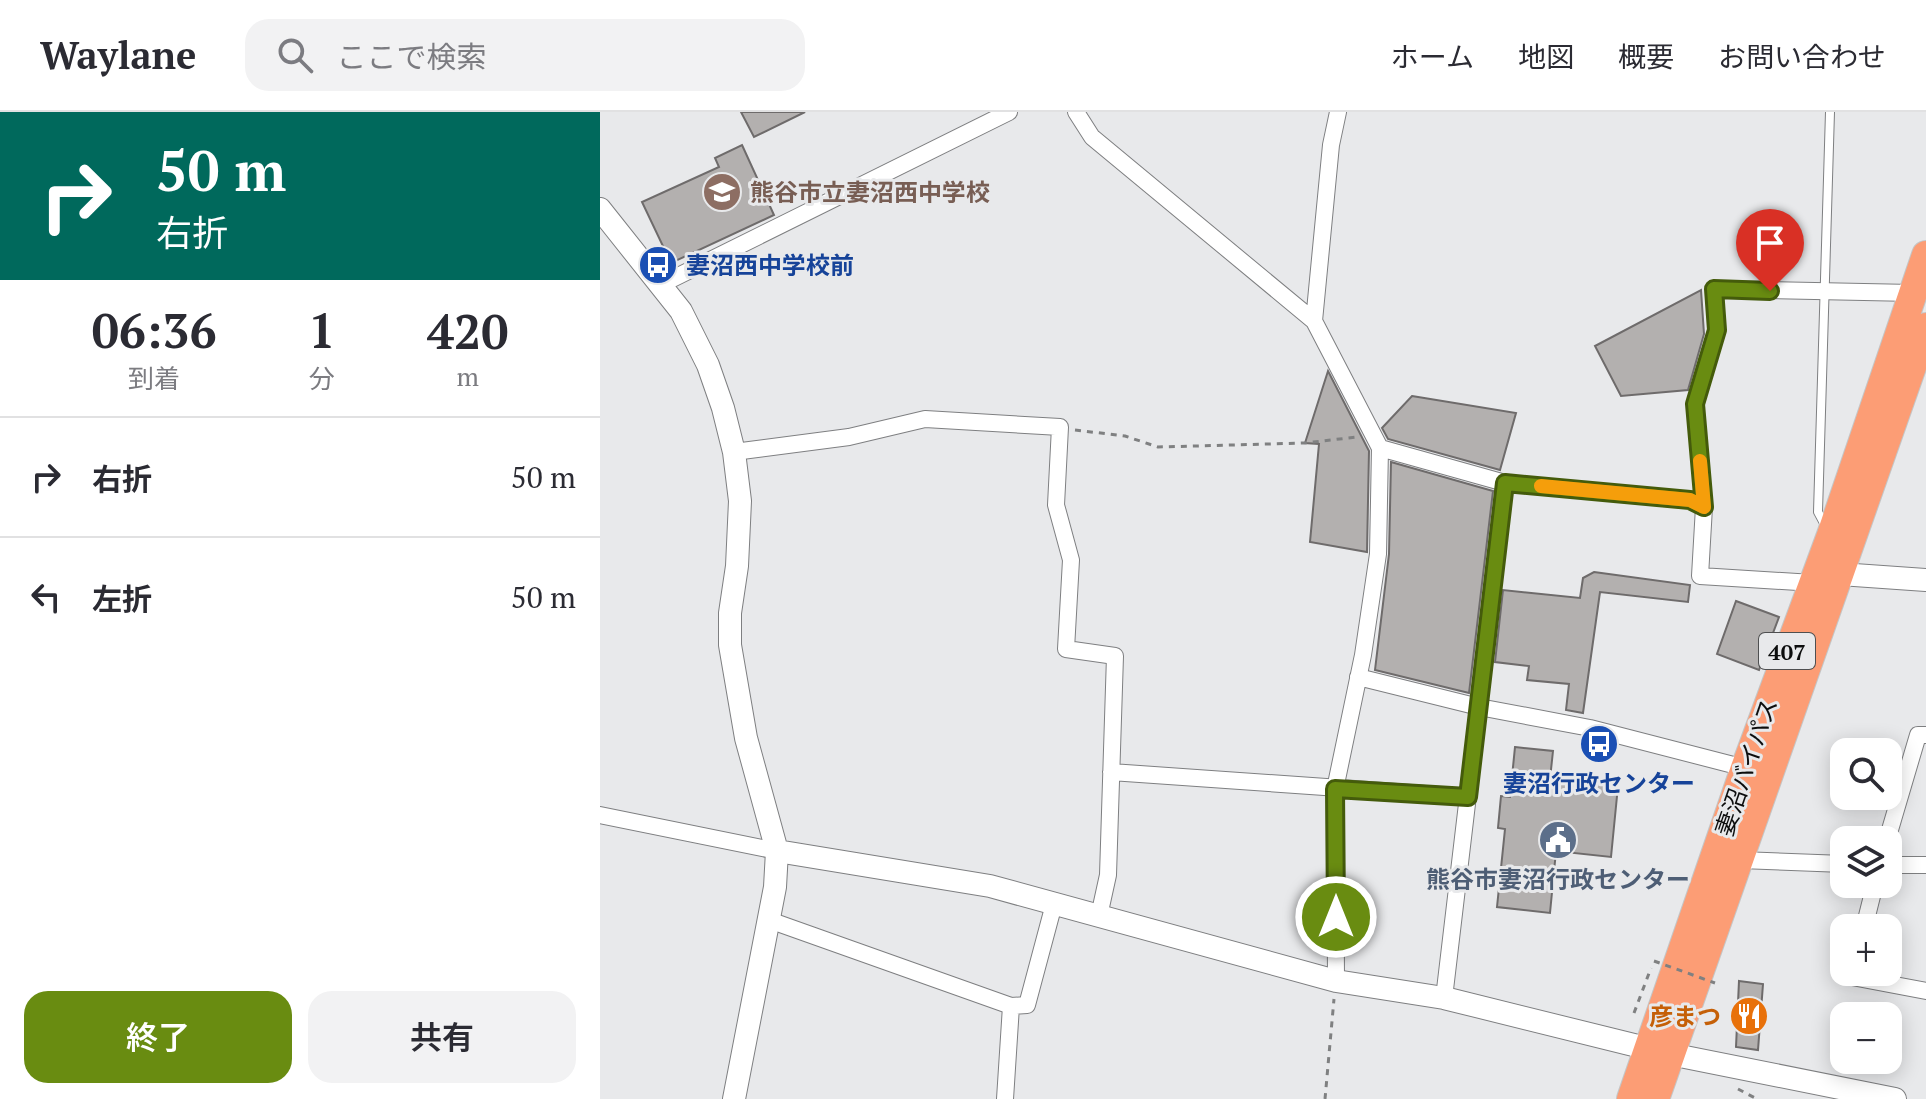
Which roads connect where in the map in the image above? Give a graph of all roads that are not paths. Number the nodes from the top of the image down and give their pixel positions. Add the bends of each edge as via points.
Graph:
1 (1009, 112) edge
2 (1076, 112) edge
3 (1338, 112) edge
4 (1830, 112) edge
5 (600, 209) edge
6 (1926, 255) edge
7 (660, 285) junction
8 (1827, 293) junction
9 (1913, 293) junction
10 (1314, 321) junction
11 (1926, 327) edge
12 (1378, 441) junction
13 (734, 452) junction
14 (1505, 483) junction
15 (1704, 507) junction
16 (1831, 535) junction
17 (1840, 574) junction
18 (1926, 580) edge
19 (1813, 583) junction
20 (1358, 677) junction
21 (1479, 707) junction
22 (1926, 735) edge
23 (1745, 768) junction
24 (1111, 772) junction
25 (1335, 789) junction
26 (1468, 797) junction
27 (600, 815) edge
28 (1891, 826) edge
29 (777, 851) junction
30 (1740, 860) junction
31 (1830, 863) edge
32 (1902, 865) edge
33 (1926, 865) edge
34 (1054, 904) junction
35 (1099, 916) junction
36 (769, 920) junction
37 (1336, 981) junction
38 (1900, 986) edge
39 (1926, 991) edge
40 (1444, 998) junction
41 (1011, 1006) junction
42 (1660, 1051) junction
43 (734, 1099) edge
44 (1005, 1099) edge
45 (1631, 1099) edge
46 (1655, 1099) edge
47 (1895, 1099) edge

1 - 7 street
2 - 10 street via 1092,137
3 - 10 street
4 - 8 lane
5 - 7 street
6 - 9 highway, 妻沼バイパス / 407
7 - 13 street via 681,311 708,365
8 - 9 street
8 - 15 street via 1714,289 1717,330 1695,404
8 - 16 lane via 1818,512
9 - 16 highway, 妻沼バイパス / 407
10 - 12 street
11 - 17 highway, 妻沼バイパス / 407
12 - 14 street
12 - 20 street via 1378,554
13 - 24 street via 849,437 925,419 1060,427 1056,505 1071,560 1066,649 1115,656
13 - 29 street via 740,501 730,645 746,738
14 - 15 street via 1690,500
14 - 21 street
15 - 19 street via 1700,576
16 - 19 highway, 妻沼バイパス / 407
17 - 18 street
17 - 30 highway, 妻沼バイパス / 407
19 - 23 highway, 妻沼バイパス / 407
20 - 21 street
20 - 25 street
21 - 23 street via 1590,728
21 - 26 street
22 - 28 street via 1918,735
23 - 42 highway, 妻沼バイパス / 407
24 - 25 street
24 - 35 street via 1108,875
25 - 26 street
25 - 37 street
26 - 40 street
27 - 29 street
29 - 34 street via 990,886
29 - 36 street
30 - 31 street
30 - 42 highway, 妻沼バイパス / 407
32 - 33 street
34 - 35 street
34 - 41 street via 1027,1005
35 - 37 street
36 - 41 street
36 - 43 street
37 - 40 street
38 - 39 street
40 - 42 street
41 - 44 street
42 - 45 highway, 妻沼バイパス / 407
42 - 46 highway, 妻沼バイパス / 407
42 - 47 street

